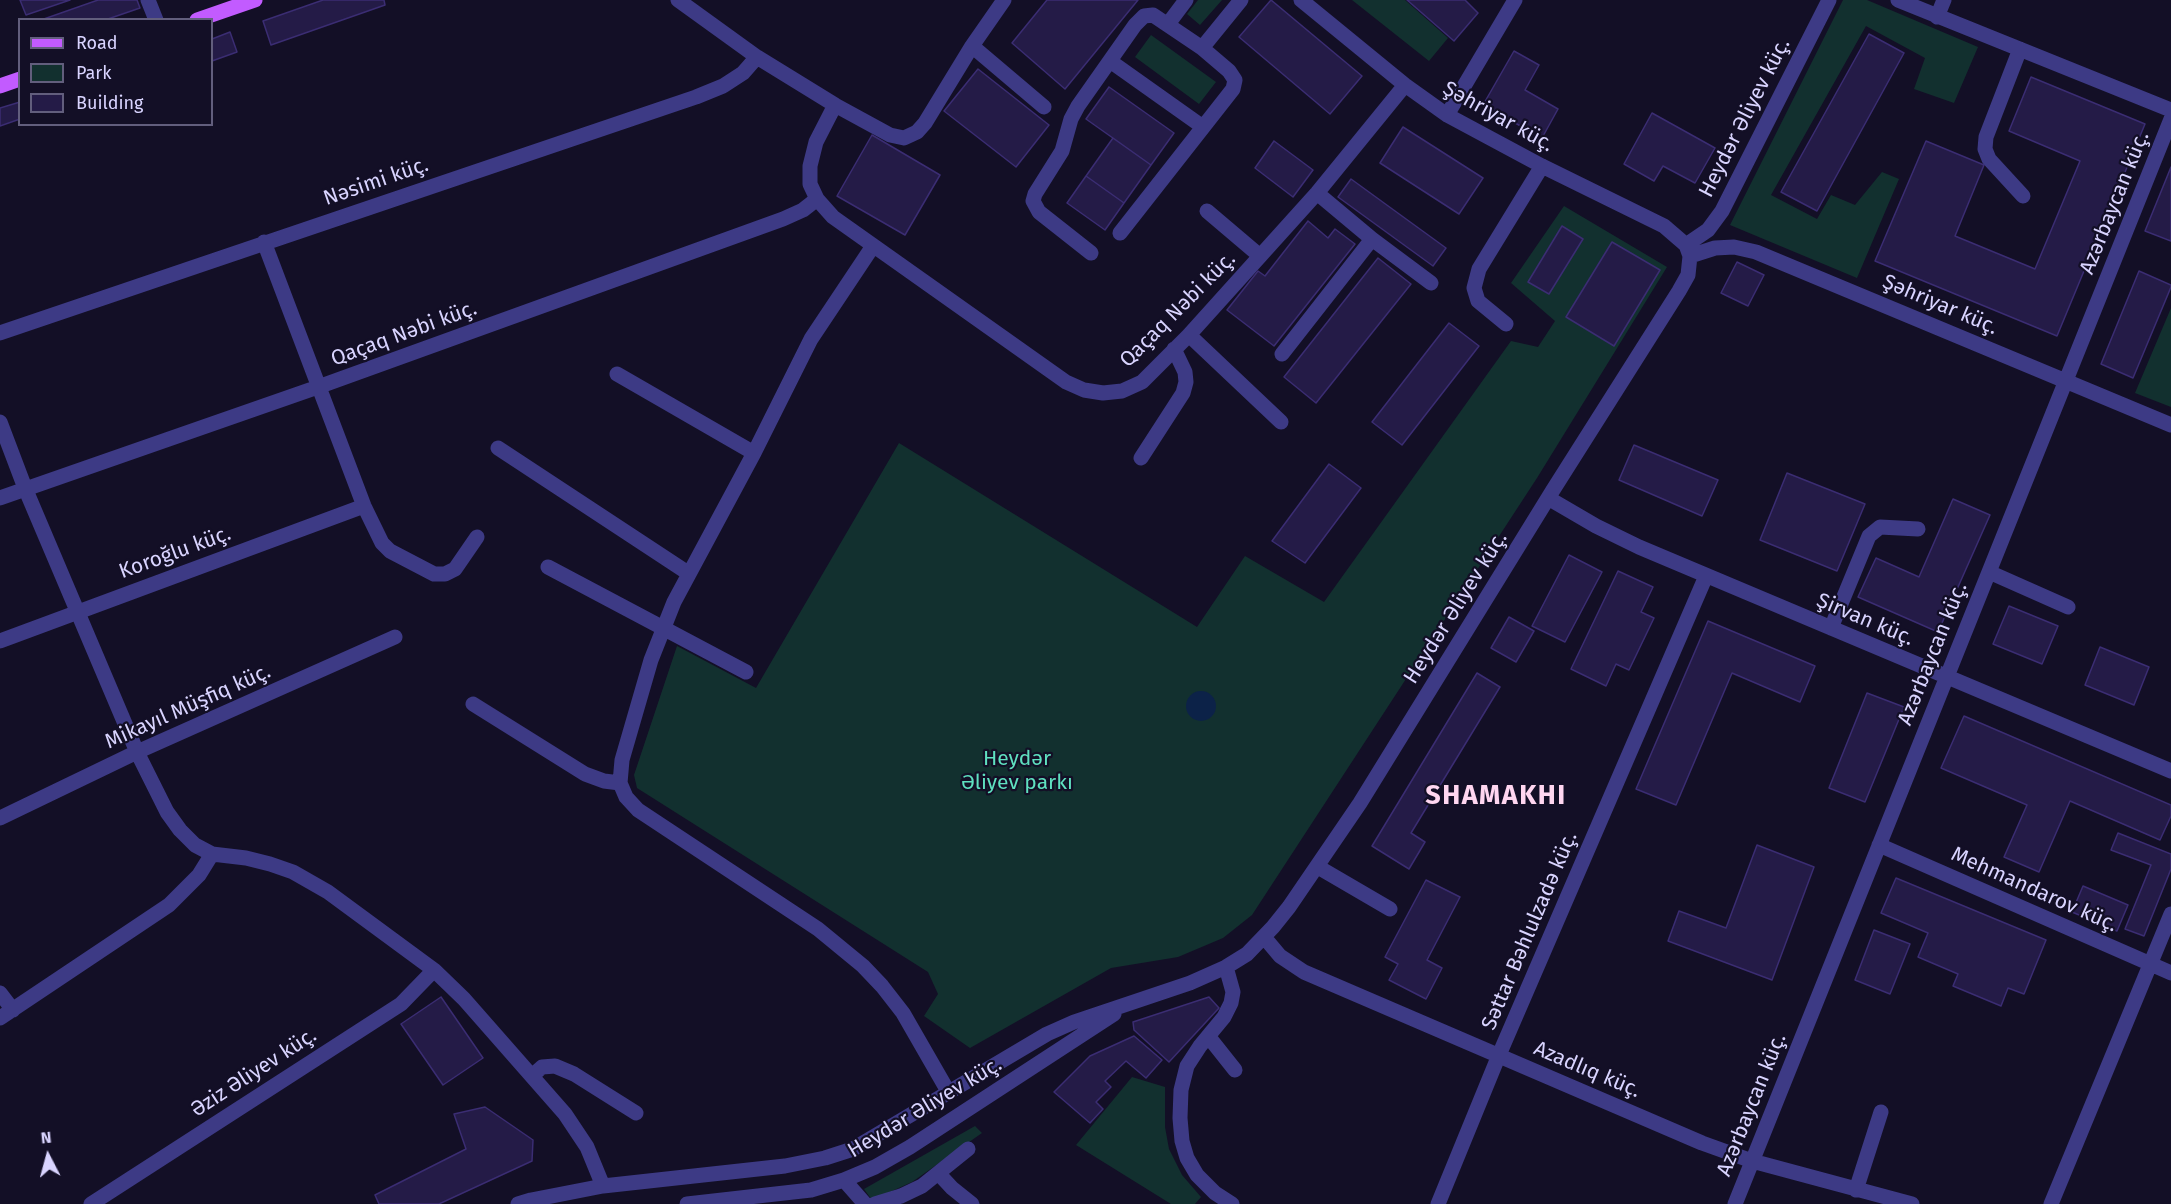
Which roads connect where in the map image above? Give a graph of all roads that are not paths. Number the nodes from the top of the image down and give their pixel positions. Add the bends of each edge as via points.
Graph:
1 (148, 0) edge
2 (255, 0) edge
3 (678, 0) edge
4 (1004, 0) edge
5 (1186, 0) edge
6 (1241, 0) edge
7 (1301, 0) edge
8 (1515, 0) edge
9 (1829, 0) edge
10 (1898, 0) edge
11 (1944, 0) edge
12 (1937, 17) junction
13 (155, 18) edge
14 (203, 18) edge
15 (1168, 24) junction
16 (972, 46) junction
17 (1202, 48) junction
18 (2020, 49) junction
19 (757, 57) junction
20 (1110, 61) junction
21 (18, 80) edge
22 (1405, 85) junction
23 (0, 86) edge
24 (835, 105) junction
25 (1044, 107) dead end
26 (2171, 110) edge
27 (1447, 115) junction
28 (2171, 119) edge
29 (1203, 127) junction
30 (1542, 166) junction
31 (1317, 193) junction
32 (2023, 196) dead end
33 (817, 200) junction
34 (1208, 211) dead end
35 (1120, 233) dead end
36 (1372, 239) junction
37 (264, 242) junction
38 (873, 246) junction
39 (1688, 250) junction
40 (1091, 253) dead end
41 (1260, 256) junction
42 (1431, 283) dead end
43 (1506, 324) dead end
44 (0, 333) edge
45 (1189, 335) junction
46 (1174, 350) junction
47 (1282, 354) dead end
48 (617, 374) dead end
49 (2066, 380) junction
50 (318, 387) junction
51 (0, 422) edge
52 (1281, 422) dead end
53 (2171, 425) edge
54 (498, 448) dead end
55 (754, 453) junction
56 (1141, 458) dead end
57 (25, 488) junction
58 (0, 498) edge
59 (1548, 498) junction
60 (364, 506) junction
61 (1918, 529) dead end
62 (477, 537) dead end
63 (548, 567) dead end
64 (1989, 572) junction
65 (688, 573) junction
66 (1706, 576) junction
67 (2068, 607) dead end
68 (77, 612) junction
69 (1831, 628) junction
70 (662, 629) junction
71 (395, 637) dead end
72 (0, 641) edge
73 (746, 672) dead end
74 (1947, 677) junction
75 (473, 704) dead end
76 (136, 752) junction
77 (2171, 771) edge
78 (620, 783) junction
79 (0, 818) edge
80 (1879, 845) junction
81 (212, 854) junction
82 (1318, 867) junction
83 (1390, 909) dead end
84 (2171, 914) edge
85 (1264, 937) junction
86 (2150, 964) junction
87 (1226, 967) junction
88 (434, 970) junction
89 (2171, 973) edge
90 (0, 993) edge
91 (1131, 1003) junction
92 (7, 1014) edge
93 (1208, 1036) junction
94 (1499, 1055) junction
95 (1235, 1070) dead end
96 (532, 1076) junction
97 (949, 1093) junction
98 (1881, 1112) dead end
99 (636, 1113) dead end
100 (968, 1149) dead end
101 (1752, 1161) junction
102 (939, 1174) junction
103 (844, 1180) junction
104 (603, 1186) junction
105 (1856, 1190) junction
106 (91, 1204) edge
107 (518, 1204) edge
108 (687, 1204) edge
109 (865, 1204) edge
110 (876, 1204) edge
111 (972, 1204) edge
112 (1232, 1204) edge
113 (1438, 1204) edge
114 (1735, 1204) edge
115 (1912, 1204) edge
116 (2050, 1204) edge

1 - 13 street
2 - 14 main road
3 - 19 street
4 - 16 street
5 - 15 street
6 - 17 street
7 - 22 street, Şəhriyar küç.
8 - 27 street
9 - 39 street, Heydər Əliyev küç. via 1722,211
10 - 12 street
11 - 12 street
12 - 18 street
15 - 17 street
15 - 20 street via 1153,15 1144,16
16 - 24 street via 925,123 911,135 890,135
16 - 25 street
17 - 29 street via 1235,80 1233,89
18 - 26 street
18 - 32 street via 1986,136 1985,149 1989,159
19 - 24 street
19 - 37 street, Nəsimi küç. via 743,73 696,97
20 - 29 street
20 - 40 street via 1078,106 1062,151 1033,201 1039,212
21 - 23 main road
22 - 27 street, Şəhriyar küç.
22 - 31 street, Qaçaq Nəbi küç.
24 - 33 street via 816,142 810,166 810,184
27 - 30 street, Şəhriyar küç.
28 - 49 street, Azərbaycan küç.
29 - 35 street
30 - 39 street, Şəhriyar küç. via 1664,226
30 - 43 street via 1479,269 1474,288 1478,301
31 - 36 street
31 - 41 street, Qaçaq Nəbi küç.
33 - 38 street, Qaçaq Nəbi küç.
33 - 50 street, Qaçaq Nəbi küç. via 783,219
34 - 41 street
36 - 42 street
36 - 47 street
37 - 44 street, Nəsimi küç.
37 - 50 street
38 - 46 street, Qaçaq Nəbi küç. via 1066,382 1084,390 1122,391 1142,382
38 - 55 street via 811,339
39 - 49 street, Şəhriyar küç. via 1734,247 1756,252
39 - 59 street, Heydər Əliyev küç. via 1688,275 1679,291
41 - 45 street, Qaçaq Nəbi küç.
45 - 46 street, Qaçaq Nəbi küç.
45 - 52 street
46 - 56 street via 1185,372 1183,393
48 - 55 street
49 - 53 street, Şəhriyar küç.
49 - 64 street, Azərbaycan küç.
50 - 57 street, Qaçaq Nəbi küç.
50 - 60 street
51 - 57 street
54 - 65 street
55 - 65 street
57 - 58 street, Qaçaq Nəbi küç.
57 - 68 street
59 - 66 street, Şirvan küç. via 1596,526
59 - 82 street, Heydər Əliyev küç.
60 - 62 street via 390,551 434,574 455,569
60 - 68 street, Koroğlu küç.
61 - 69 street via 1880,527 1869,536
63 - 70 street
64 - 67 street
64 - 74 street, Azərbaycan küç.
65 - 70 street
66 - 69 street, Şirvan küç.
66 - 94 street, Səttar Bəhlulzadə küç.
68 - 72 street, Koroğlu küç.
68 - 76 street
69 - 74 street, Şirvan küç.
70 - 73 street
70 - 78 street via 622,760
71 - 76 street, Mikayıl Müşfiq küç.
74 - 77 street, Şirvan küç.
74 - 80 street, Azərbaycan küç.
75 - 78 street via 585,774 604,782
76 - 79 street, Mikayıl Müşfiq küç.
76 - 81 street via 180,830
78 - 97 street via 638,810 818,929 863,966 903,1013
80 - 86 street, Mehmandarov küç.
80 - 101 street, Azərbaycan küç.
81 - 88 street via 246,858 293,872 328,891
81 - 92 street via 199,875 169,905
82 - 83 street
82 - 85 street, Heydər Əliyev küç.
84 - 86 street
85 - 87 street, Heydər Əliyev küç.
85 - 94 street, Azadlıq küç. via 1280,956 1304,972
86 - 89 street, Mehmandarov küç.
86 - 116 street
87 - 91 street, Heydər Əliyev küç.
87 - 93 street via 1233,992 1231,1003
88 - 96 street
88 - 106 street, Əziz Əliyev küç. via 401,1004
90 - 92 street
91 - 97 street via 1047,1034
91 - 103 street, Heydər Əliyev küç. via 910,1147
93 - 95 street
93 - 112 street via 1192,1056 1184,1078 1182,1141 1197,1175
94 - 101 street, Azadlıq küç.
94 - 113 street, Səttar Bəhlulzadə küç.
96 - 99 street via 542,1067 555,1066
96 - 104 street via 587,1147
97 - 104 street via 853,1149 825,1158
98 - 105 street
100 - 102 street
101 - 105 street, Azadlıq küç.
101 - 114 street, Azərbaycan küç.
102 - 110 street via 901,1196
102 - 111 street
103 - 108 street, Heydər Əliyev küç. via 811,1190
103 - 109 street
104 - 107 street
105 - 115 street, Azadlıq küç.

